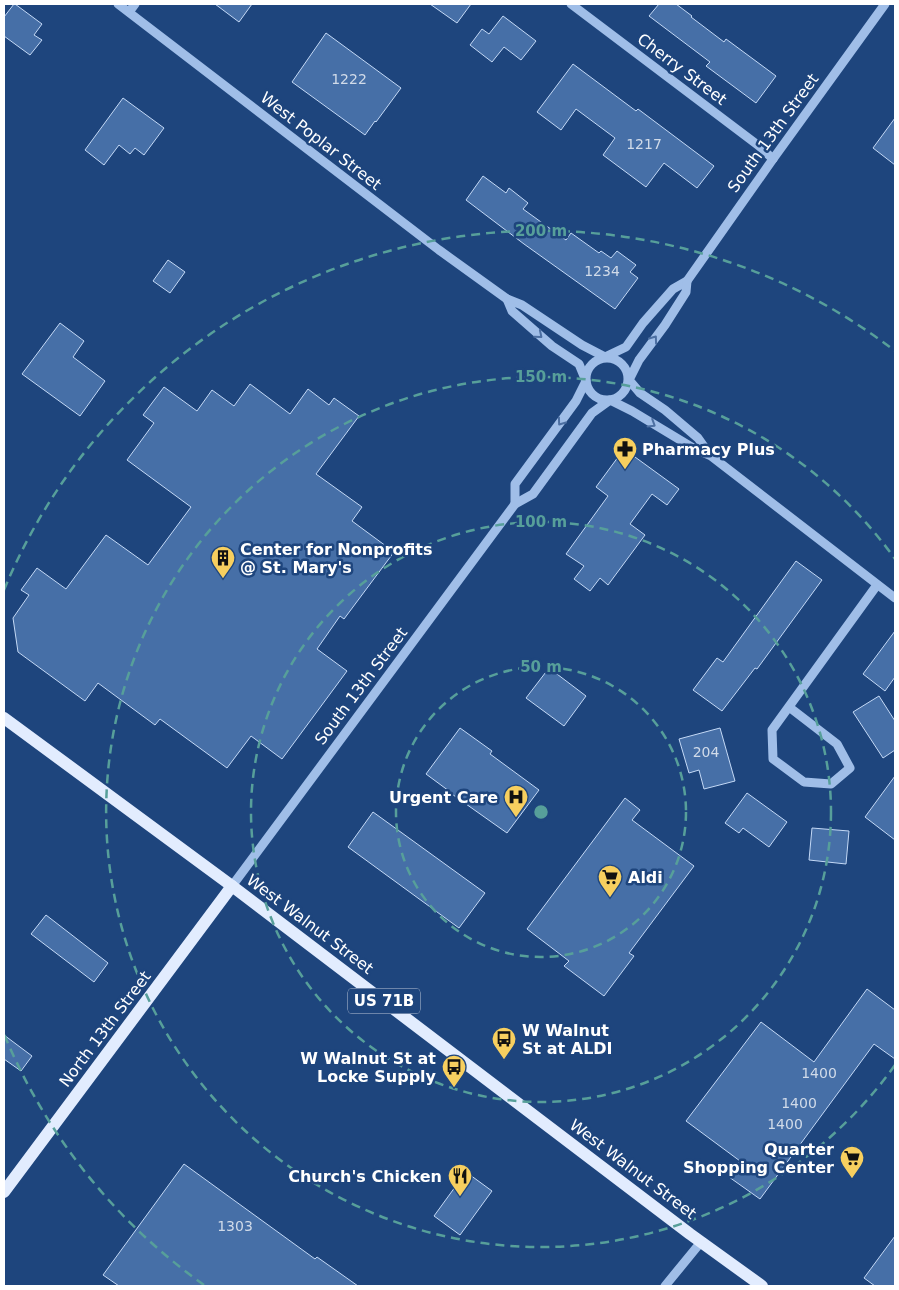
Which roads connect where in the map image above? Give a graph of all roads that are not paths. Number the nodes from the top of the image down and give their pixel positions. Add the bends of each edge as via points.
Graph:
1 (118, 4) edge
2 (135, 4) edge
3 (571, 4) edge
4 (885, 4) edge
5 (129, 12) junction
6 (772, 159) junction
7 (687, 281) junction
8 (507, 299) junction
9 (605, 358) junction
10 (629, 380) junction
11 (586, 381) junction
12 (610, 400) junction
13 (711, 456) junction
14 (515, 504) junction
15 (877, 585) junction
16 (895, 598) edge
17 (789, 707) junction
18 (4, 718) edge
19 (232, 886) junction
20 (4, 1192) edge
21 (701, 1242) junction
22 (665, 1286) edge
23 (762, 1286) edge

1 - 5 street, West Poplar Street
2 - 5 street
3 - 6 street, Cherry Street via 752,140
4 - 6 street, South 13th Street
5 - 8 street, West Poplar Street
6 - 7 street, South 13th Street
7 - 9 street, South 13th Street via 673,289 626,347
10 -> 7 street, South 13th Street via 686,292
8 - 9 street, West Poplar Street
8 -> 11 street, West Poplar Street via 512,311 552,346 579,364
9 - 10 street via 619,361
9 - 11 street via 589,368
10 - 12 street via 623,394
10 - 13 street via 640,393 698,438
11 - 12 street via 591,393
11 -> 14 street, South 13th Street via 576,401 516,484
12 -> 13 street via 695,450
12 - 14 street, South 13th Street via 592,413 533,494
13 - 15 street
14 - 19 street, South 13th Street
15 - 16 street
15 - 17 street
17 - 17 street via 837,744 850,768 831,784 804,782 773,758 772,730
18 - 19 main road, West Walnut Street / US 71B
19 - 20 main road, North 13th Street
19 - 21 main road, West Walnut Street / US 71B
21 - 22 street
21 - 23 main road, West Walnut Street / US 71B

